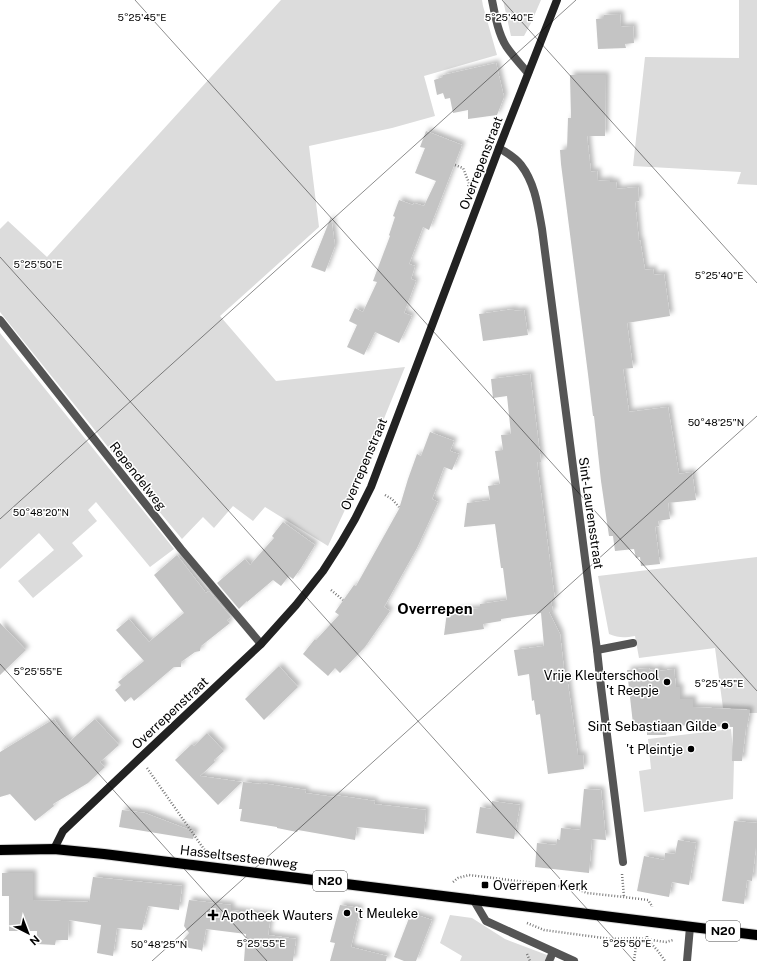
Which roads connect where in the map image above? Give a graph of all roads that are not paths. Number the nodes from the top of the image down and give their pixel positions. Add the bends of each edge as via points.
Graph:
1 (492, 0) edge
2 (557, 0) edge
3 (528, 73) junction
4 (499, 148) junction
5 (0, 320) edge
6 (633, 643) dead end
7 (262, 644) junction
8 (597, 650) junction
9 (54, 849) junction
10 (0, 850) edge
11 (623, 862) road end
12 (473, 900) junction
13 (690, 927) junction
14 (757, 935) edge
15 (553, 952) junction
16 (549, 961) edge
17 (574, 961) edge
18 (688, 961) edge

1 - 3 street via 505,45
2 - 3 street, Overrepenstraat
3 - 4 street, Overrepenstraat
4 - 7 street, Overrepenstraat via 371,487 323,571
4 - 8 street, Sint-Laurensstraat via 513,157 527,174 538,206
5 - 7 street, Rependelweg via 181,549
6 - 8 street
7 - 9 street, Overrepenstraat via 63,831
8 - 11 street, Sint-Laurensstraat
9 - 10 main road, Hasseltsesteenweg / N20
9 - 12 main road, Hasseltsesteenweg / N20
12 - 13 main road, Hasseltsesteenweg / N20
12 - 15 street via 486,921
13 - 14 main road, Hasseltsesteenweg / N20
13 - 18 street
15 - 16 street
15 - 17 street

